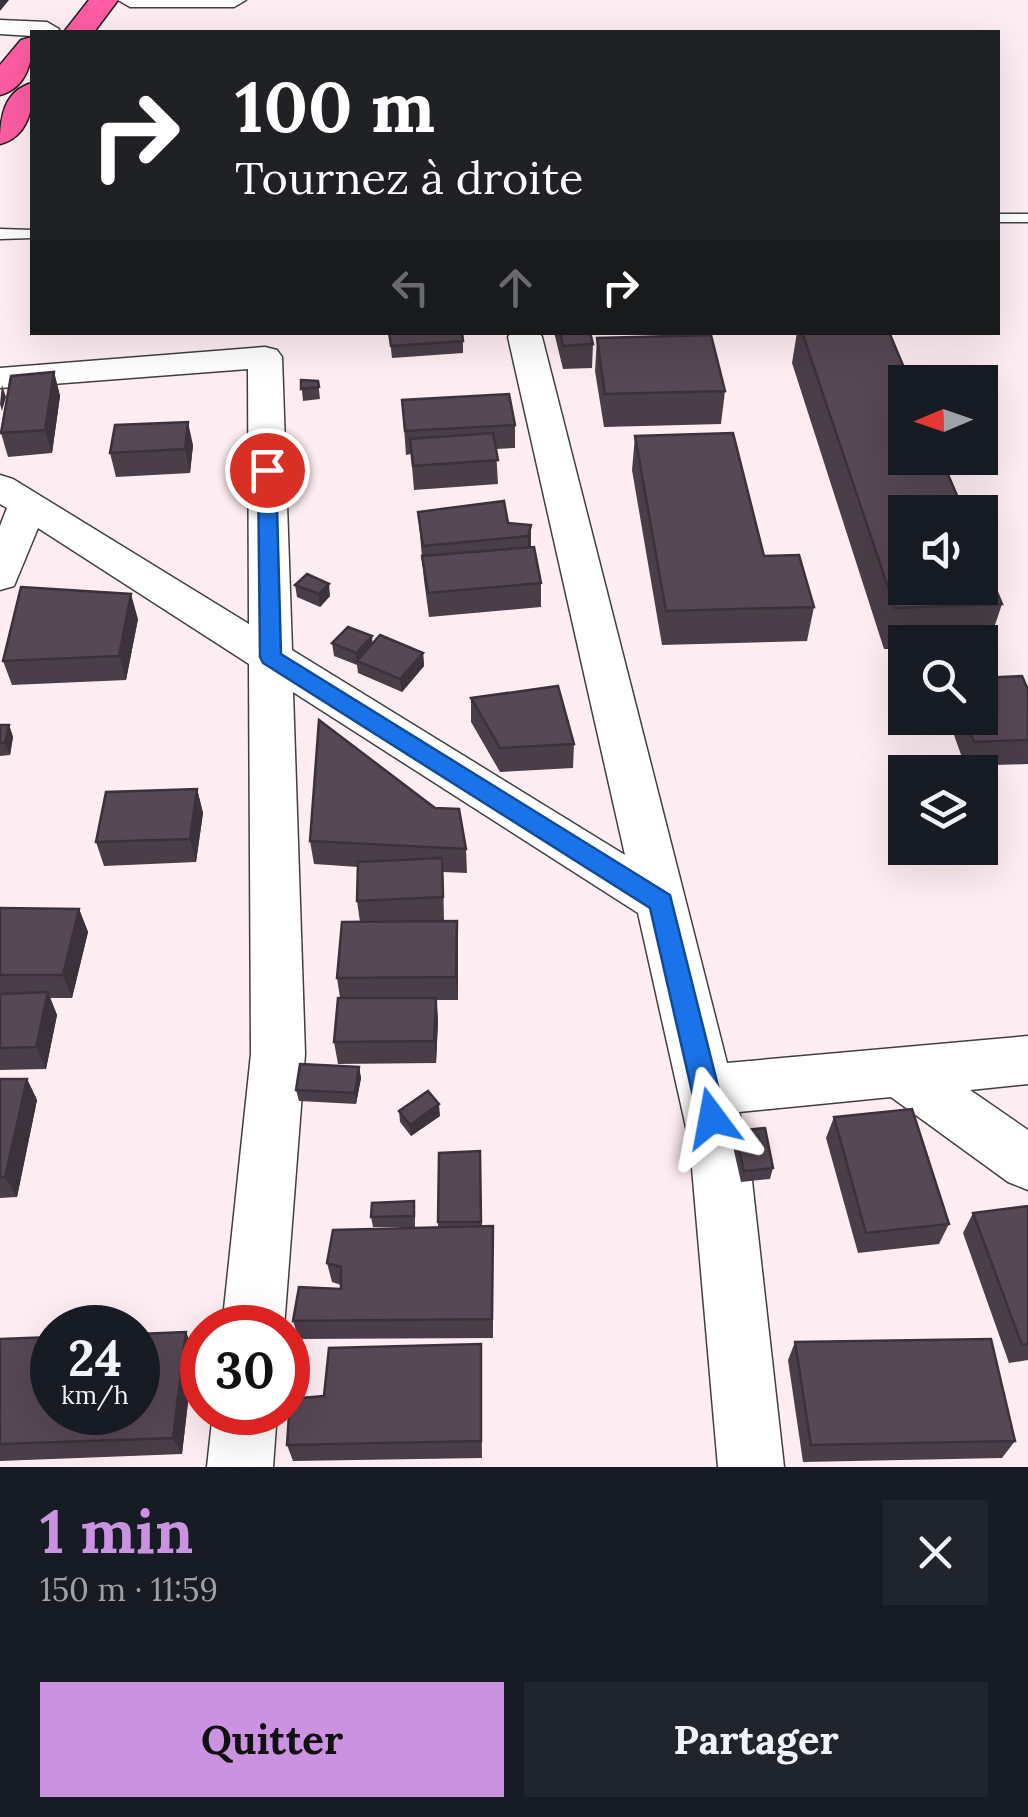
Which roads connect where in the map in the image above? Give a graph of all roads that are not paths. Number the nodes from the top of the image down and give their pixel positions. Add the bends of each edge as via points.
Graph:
1 (70, 0) edge
2 (104, 0) edge
3 (130, 0) edge
4 (234, 0) edge
5 (0, 27) edge
6 (46, 30) edge
7 (81, 30) edge
8 (30, 34) edge
9 (30, 49) edge
10 (0, 85) edge
11 (30, 95) edge
12 (0, 134) edge
13 (1000, 218) edge
14 (1028, 218) edge
15 (0, 234) edge
16 (30, 234) edge
17 (525, 337) dead end
18 (0, 378) edge
19 (14, 496) edge
20 (0, 576) edge
21 (271, 657) junction
22 (661, 902) junction
23 (1028, 1060) edge
24 (900, 1072) junction
25 (706, 1090) junction
26 (1028, 1163) edge
27 (255, 1305) edge
28 (243, 1435) edge
29 (240, 1467) edge
30 (751, 1467) edge

1 - 6 main road
2 - 7 main road
3 - 4 street
5 - 8 street
9 - 10 main road
11 - 12 main road
13 - 14 lane
15 - 16 lane
17 - 22 street
18 - 21 street via 265,357
19 - 20 street
19 - 21 street
21 - 22 street
21 - 27 street via 278,1054
22 - 25 street
23 - 24 street
24 - 25 street
24 - 26 street
25 - 30 street via 719,1145
28 - 29 street

